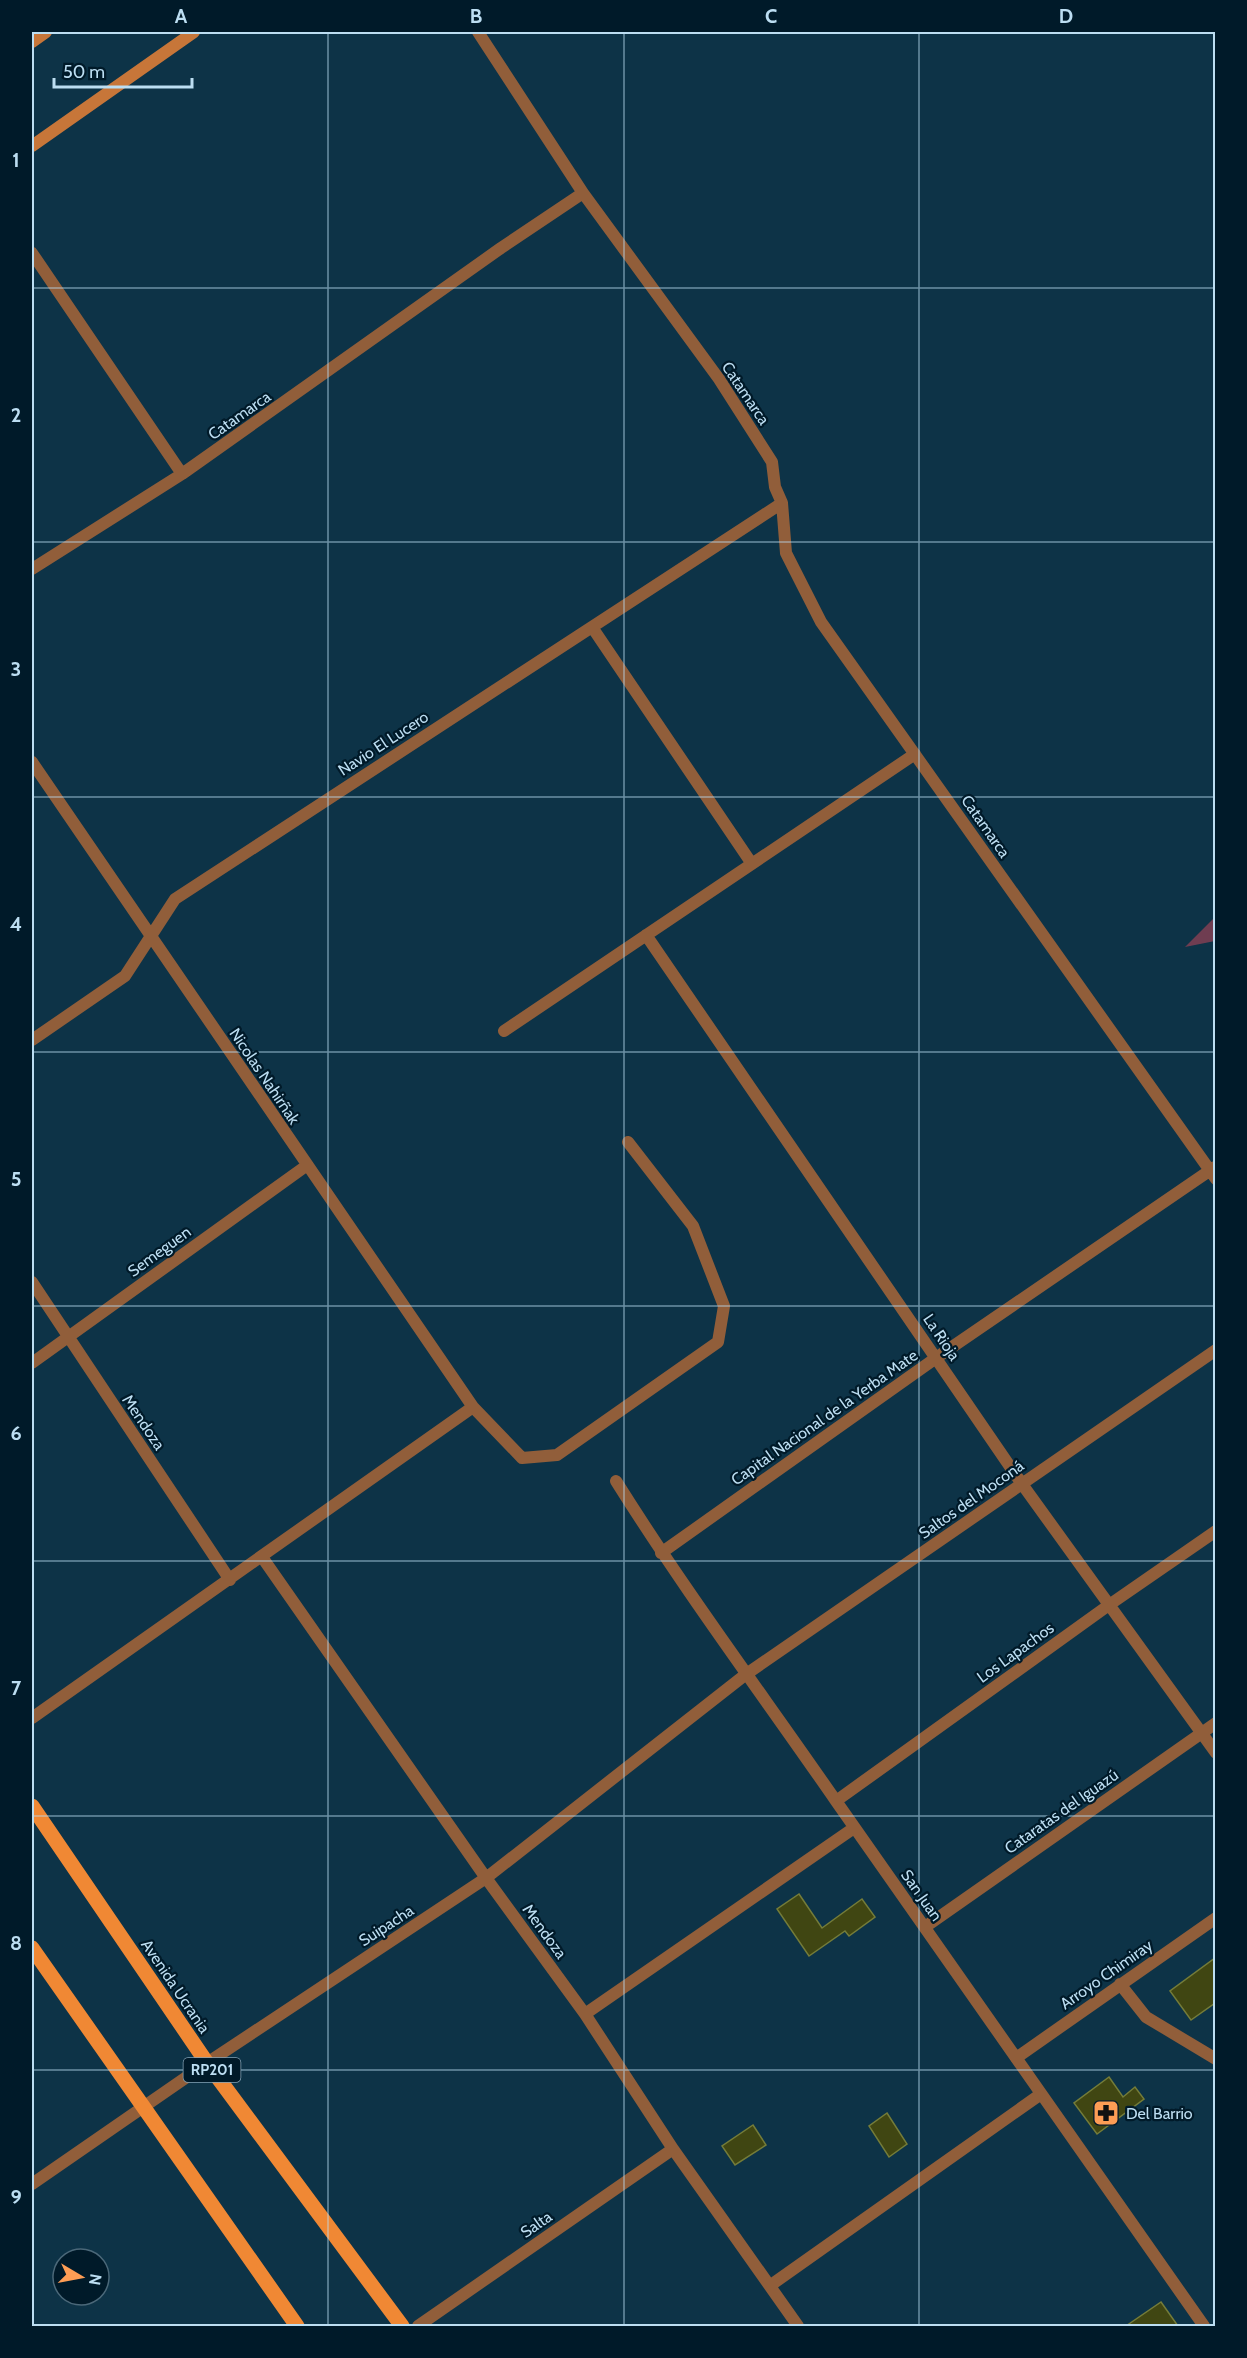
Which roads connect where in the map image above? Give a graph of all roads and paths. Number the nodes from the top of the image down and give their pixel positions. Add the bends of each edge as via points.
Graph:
1 (46, 32) edge
2 (194, 32) edge
3 (478, 32) edge
4 (32, 42) edge
5 (32, 146) edge
6 (583, 193) junction
7 (32, 254) edge
8 (182, 474) junction
9 (782, 503) junction
10 (32, 569) edge
11 (592, 627) junction
12 (915, 754) junction
13 (32, 762) edge
14 (752, 864) junction
15 (646, 935) junction
16 (150, 937) junction
17 (504, 1031) dead end
18 (32, 1040) edge
19 (628, 1142) dead end
20 (306, 1166) junction
21 (1214, 1172) edge
22 (32, 1281) edge
23 (68, 1337) junction
24 (1215, 1350) edge
25 (936, 1358) junction
26 (32, 1363) edge
27 (473, 1407) junction
28 (616, 1481) dead end
29 (1022, 1484) junction
30 (1215, 1532) edge
31 (661, 1552) junction
32 (262, 1557) junction
33 (230, 1580) junction
34 (1109, 1605) junction
35 (745, 1675) junction
36 (32, 1718) edge
37 (1215, 1723) edge
38 (1202, 1733) junction
39 (1215, 1753) edge
40 (836, 1800) junction
41 (32, 1806) edge
42 (854, 1828) junction
43 (486, 1878) junction
44 (1215, 1918) edge
45 (925, 1927) junction
46 (32, 1948) edge
47 (1120, 1984) junction
48 (585, 2014) junction
49 (1017, 2058) junction
50 (1215, 2059) edge
51 (207, 2063) junction
52 (1041, 2094) junction
53 (142, 2107) junction
54 (673, 2149) junction
55 (32, 2184) edge
56 (771, 2285) junction
57 (297, 2326) edge
58 (402, 2326) edge
59 (418, 2326) edge
60 (798, 2326) edge
61 (1204, 2326) edge

1 - 4 main road
2 - 5 main road
3 - 6 street
6 - 8 street, Catamarca
6 - 9 street, Catamarca via 718,379 772,462 775,487
7 - 8 street
8 - 10 street, Catamarca
9 - 11 street, Navio El Lucero
9 - 12 street, Catamarca via 786,553 821,622
11 - 14 street
11 - 16 street, Navio El Lucero via 175,899
12 - 14 street
12 - 21 street, Catamarca
13 - 16 street, Nicolas Nahirñak
14 - 15 street
15 - 17 street
15 - 25 street, La Rioja
16 - 18 street, Navio El Lucero via 125,976
16 - 20 street, Nicolas Nahirñak
19 - 27 street, Nicolas Nahirñak via 693,1226 724,1306 718,1342 557,1455 522,1458
20 - 23 street, Semeguen
20 - 27 street, Nicolas Nahirñak
21 - 25 street, Capital Nacional de la Yerba Mate
22 - 23 street, Mendoza
23 - 26 street, Semeguen
23 - 33 street, Mendoza
24 - 29 street, Saltos del Moconá
25 - 29 street, La Rioja
25 - 31 street, Capital Nacional de la Yerba Mate
27 - 32 street
28 - 31 street, San Juan
29 - 34 street, La Rioja
29 - 35 street, Saltos del Moconá
30 - 34 street, Los Lapachos
31 - 35 street, San Juan
32 - 33 street
32 - 43 street, Mendoza
33 - 36 street
34 - 38 street, La Rioja
34 - 40 street, Los Lapachos
35 - 40 street, San Juan
35 - 43 street, Suipacha
37 - 38 street, Cataratas del Iguazú
38 - 39 street, La Rioja
38 - 45 street, Cataratas del Iguazú
40 - 42 street, San Juan
41 - 51 main road, Avenida Ucrania / RP201
42 - 45 street, San Juan
42 - 48 street
43 - 48 street, Mendoza
43 - 51 street, Suipacha
44 - 47 street, Arroyo Chimiray
45 - 49 street, San Juan
46 - 53 main road
47 - 49 street, Arroyo Chimiray
47 - 50 street via 1146,2017
48 - 54 street, Mendoza
49 - 52 street, San Juan
51 - 53 street, Suipacha
51 - 58 main road, Avenida Ucrania / RP201
52 - 56 street
52 - 61 street, San Juan
53 - 55 street, Suipacha
53 - 57 main road
54 - 56 street, Mendoza
54 - 59 street, Salta
56 - 60 street, Mendoza

